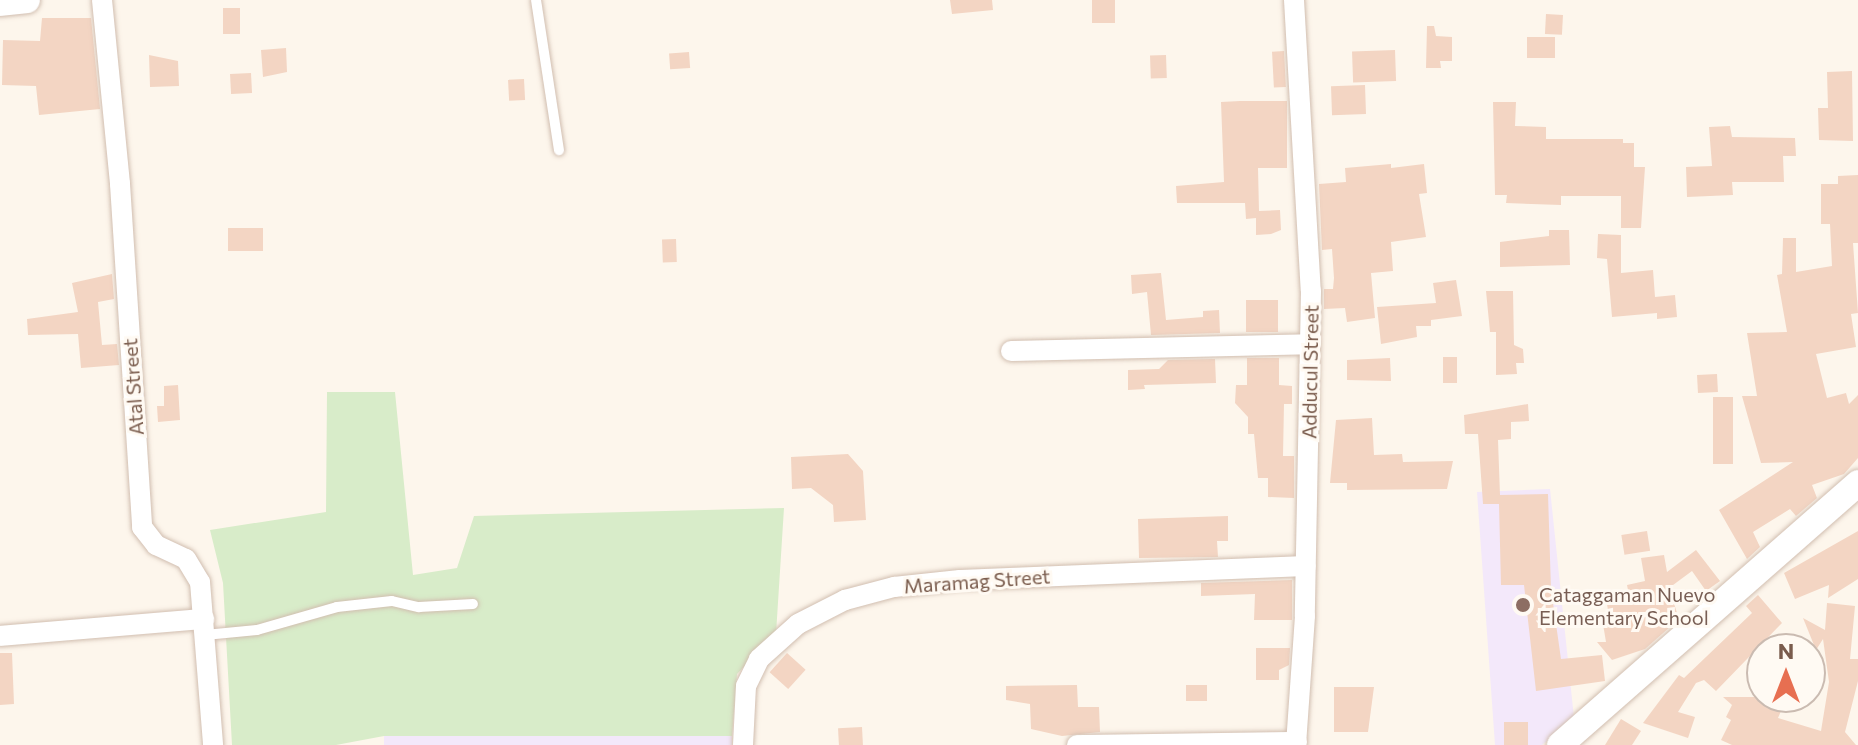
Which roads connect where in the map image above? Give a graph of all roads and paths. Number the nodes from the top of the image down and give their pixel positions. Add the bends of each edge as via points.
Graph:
1 (27, 0) edge
2 (102, 0) edge
3 (536, 0) edge
4 (1294, 0) edge
5 (0, 3) edge
6 (559, 150) dead end
7 (1310, 344) junction
8 (1011, 351) dead end
9 (1858, 483) edge
10 (1306, 566) junction
11 (473, 604) dead end
12 (204, 627) junction
13 (0, 636) edge
14 (1296, 744) edge
15 (213, 745) edge
16 (743, 745) edge
17 (1077, 745) edge
18 (1560, 745) edge

1 - 5 street
2 - 12 street, Atal Street via 120,184 142,527 147,538 196,570
3 - 6 lane
4 - 7 street, Adducul Street
7 - 8 street
7 - 10 street, Adducul Street
9 - 18 street
10 - 14 street, Adducul Street
10 - 16 street, Maramag Street via 960,580 894,587 845,600 798,624 759,659 746,686
11 - 12 lane via 350,605 257,630
12 - 13 street
12 - 15 street, Atal Street
14 - 17 street

